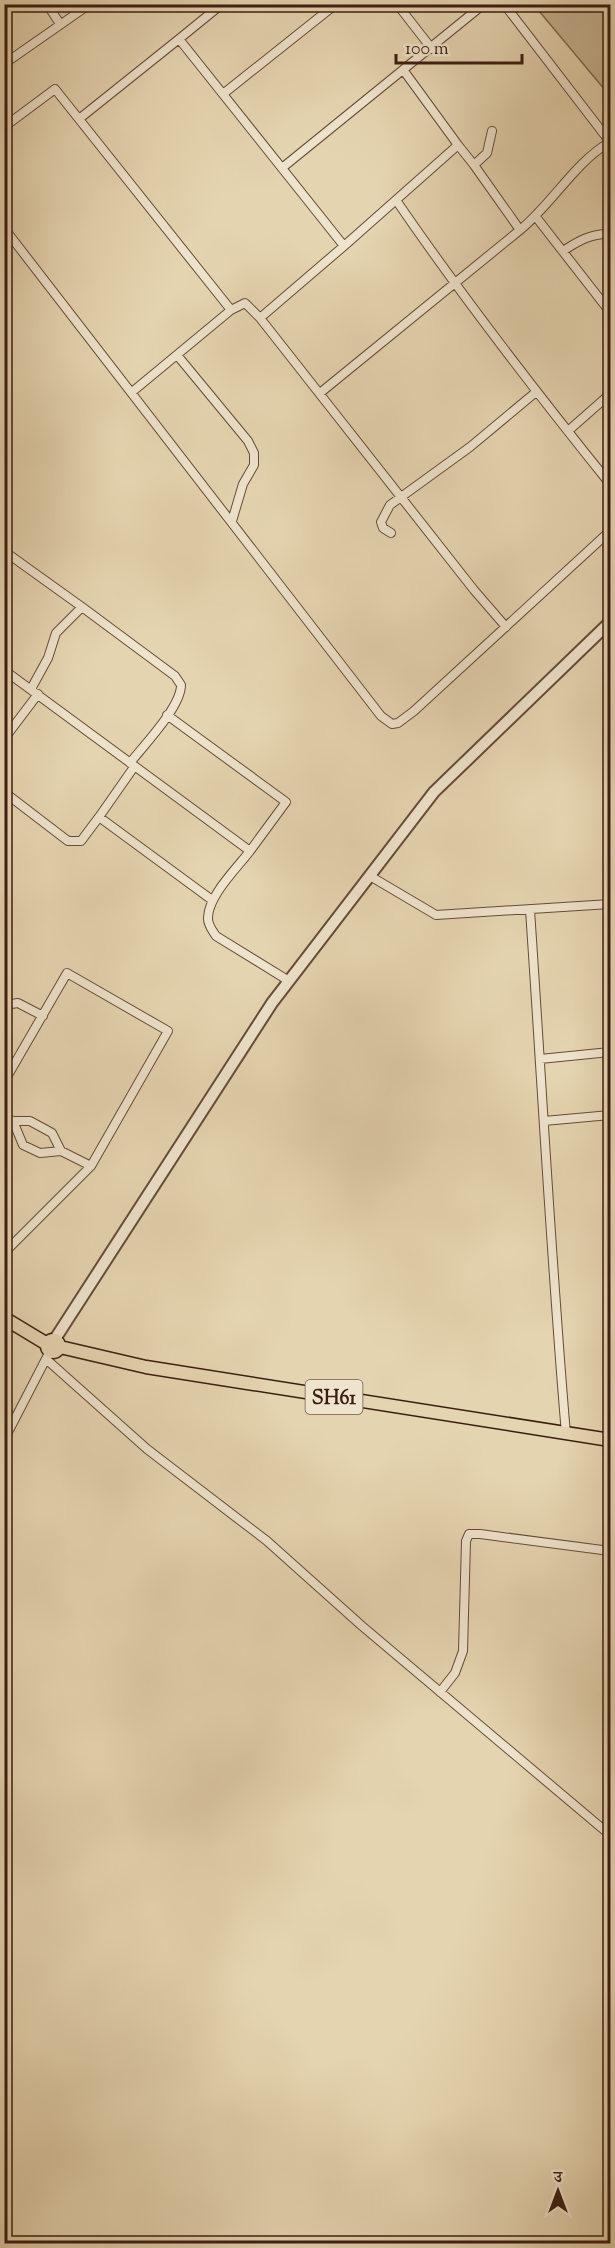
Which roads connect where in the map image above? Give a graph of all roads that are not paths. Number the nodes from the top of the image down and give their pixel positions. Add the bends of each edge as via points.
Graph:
1 (47, 4) edge
2 (90, 4) edge
3 (222, 4) edge
4 (336, 4) edge
5 (397, 4) edge
6 (484, 4) edge
7 (504, 4) edge
8 (60, 24) junction
9 (179, 39) junction
10 (432, 49) junction
11 (4, 64) edge
12 (404, 71) junction
13 (223, 94) junction
14 (79, 119) junction
15 (4, 127) edge
16 (492, 130) dead end
17 (610, 142) edge
18 (458, 145) junction
19 (474, 165) junction
20 (282, 168) junction
21 (396, 200) junction
22 (536, 217) junction
23 (4, 228) edge
24 (520, 230) junction
25 (610, 234) edge
26 (344, 246) junction
27 (563, 251) junction
28 (454, 285) junction
29 (231, 310) junction
30 (610, 312) edge
31 (260, 318) junction
32 (177, 355) junction
33 (132, 392) junction
34 (536, 392) junction
35 (320, 393) junction
36 (610, 394) edge
37 (568, 431) junction
38 (610, 484) edge
39 (400, 496) junction
40 (232, 521) junction
41 (610, 531) edge
42 (391, 533) dead end
43 (4, 551) edge
44 (82, 607) junction
45 (610, 622) edge
46 (506, 627) junction
47 (4, 670) edge
48 (34, 692) junction
49 (168, 715) junction
50 (6, 736) edge
51 (132, 765) junction
52 (4, 792) edge
53 (99, 817) junction
54 (250, 851) junction
55 (370, 876) junction
56 (212, 900) junction
57 (610, 904) edge
58 (530, 910) junction
59 (289, 981) junction
60 (4, 1005) edge
61 (43, 1016) junction
62 (610, 1052) edge
63 (540, 1059) junction
64 (4, 1082) edge
65 (610, 1115) edge
66 (4, 1117) edge
67 (13, 1121) junction
68 (544, 1121) junction
69 (61, 1151) junction
70 (91, 1166) junction
71 (4, 1249) edge
72 (4, 1318) edge
73 (51, 1348) junction
74 (566, 1434) junction
75 (4, 1440) edge
76 (610, 1440) edge
77 (610, 1551) edge
78 (440, 1692) junction
79 (610, 1835) edge

1 - 8 street
2 - 8 street
3 - 9 street
4 - 13 street
5 - 10 street
6 - 10 street
7 - 17 street
8 - 11 street
9 - 13 street
9 - 14 street
10 - 12 street
12 - 18 street
12 - 20 street
13 - 20 street
14 - 15 street via 55,89
14 - 29 street
16 - 19 street via 487,153
17 - 22 street via 573,175
18 - 19 street
18 - 21 street
19 - 24 street
20 - 26 street
21 - 26 street
21 - 28 street
22 - 24 street
22 - 27 street
23 - 33 street
24 - 28 street
25 - 27 street via 584,238
26 - 31 street
27 - 30 street
28 - 34 street
28 - 35 street
29 - 31 street via 245,303
29 - 32 street
31 - 35 street
32 - 33 street
32 - 40 street via 254,453 254,465 243,484
33 - 40 street
34 - 37 street
34 - 39 street via 470,447
35 - 39 street
36 - 37 street
37 - 38 street
39 - 42 street via 382,518 383,528
39 - 46 street
40 - 46 street via 381,716 392,724 414,711
41 - 46 street
43 - 44 street
44 - 48 street via 56,633
44 - 49 street via 179,680 181,691
45 - 55 street via 434,792
47 - 48 street
48 - 50 street
48 - 51 street
49 - 51 street
49 - 54 street via 286,802
51 - 53 street
51 - 54 street
52 - 53 street via 68,841 81,841
53 - 56 street
54 - 56 street
55 - 58 street via 436,915
55 - 59 street
56 - 59 street via 208,918 216,936
57 - 58 street
58 - 63 street
59 - 73 street
60 - 61 street via 18,1003
61 - 64 street
61 - 70 street via 67,974 168,1031
62 - 63 street
63 - 68 street
65 - 68 street
66 - 67 street
67 - 69 street via 30,1121 52,1133
67 - 69 street via 23,1145 40,1153
68 - 74 street
69 - 70 street
70 - 71 street via 18,1240
72 - 73 main road, SH61
73 - 74 main road, SH61
73 - 75 street
73 - 78 street via 147,1449 267,1541
74 - 76 main road, SH61
77 - 78 street via 469,1534 463,1651 455,1673
78 - 79 street

